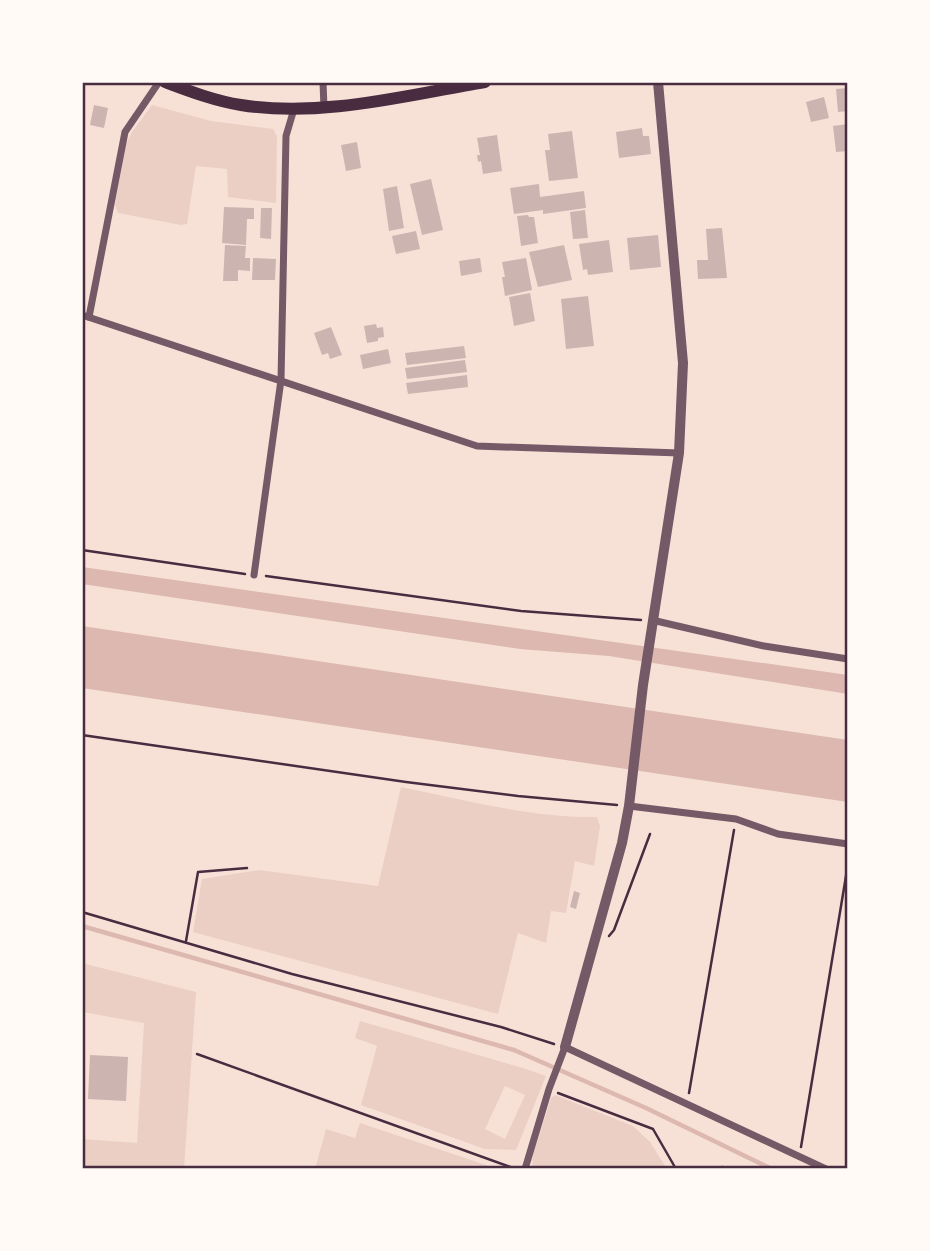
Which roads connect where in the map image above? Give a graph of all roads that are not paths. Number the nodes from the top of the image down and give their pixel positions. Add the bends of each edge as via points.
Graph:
1 (159, 82) edge
2 (164, 82) edge
3 (323, 82) edge
4 (485, 82) edge
5 (658, 82) edge
6 (324, 108) junction
7 (293, 109) junction
8 (86, 316) edge
9 (281, 380) junction
10 (679, 453) junction
11 (254, 575) road end
12 (652, 623) junction
13 (848, 659) edge
14 (629, 806) junction
15 (848, 844) edge
16 (563, 1051) junction
17 (525, 1169) edge
18 (826, 1169) edge

1 - 8 street via 125,132
2 - 7 main road via 241,105
3 - 6 street
4 - 6 main road
5 - 10 street via 683,363
6 - 7 main road
7 - 9 street via 286,136
8 - 9 street
9 - 10 street via 477,446
9 - 11 street
10 - 12 street
12 - 13 street
12 - 14 street
14 - 15 street via 736,819 778,834
14 - 16 street
16 - 17 street
16 - 18 street via 688,1103

